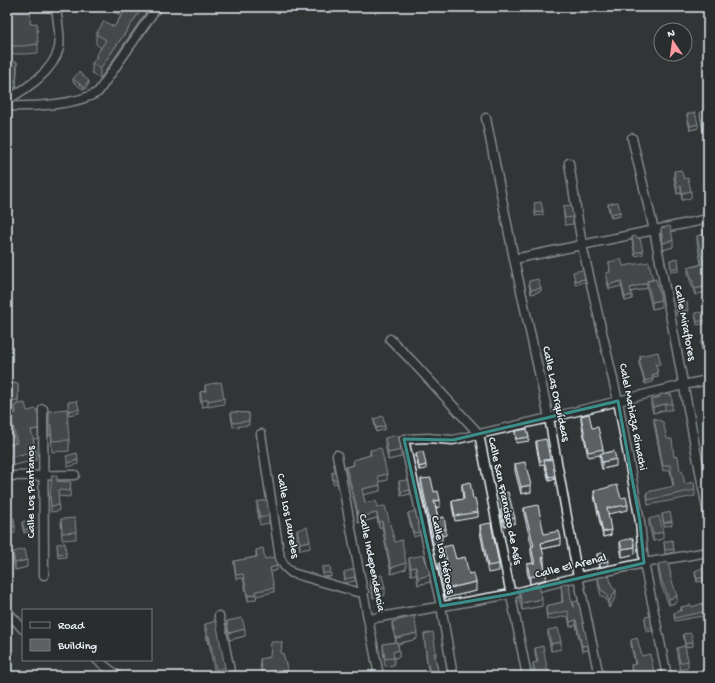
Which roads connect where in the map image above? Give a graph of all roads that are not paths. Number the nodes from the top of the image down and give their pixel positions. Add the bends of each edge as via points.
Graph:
1 (56, 7) edge
2 (157, 7) edge
3 (7, 100) edge
4 (7, 106) edge
5 (705, 115) dead end
6 (486, 118) dead end
7 (708, 130) edge
8 (632, 138) dead end
9 (569, 163) dead end
10 (708, 220) edge
11 (654, 230) junction
12 (582, 245) junction
13 (514, 259) junction
14 (390, 339) dead end
15 (708, 380) edge
16 (683, 385) junction
17 (618, 402) junction
18 (43, 409) dead end
19 (549, 418) junction
20 (261, 434) dead end
21 (479, 434) junction
22 (338, 455) dead end
23 (44, 475) junction
24 (75, 475) dead end
25 (7, 476) edge
26 (708, 514) edge
27 (708, 552) edge
28 (644, 562) junction
29 (44, 575) dead end
30 (578, 577) junction
31 (364, 592) junction
32 (511, 594) junction
33 (441, 606) junction
34 (7, 611) edge
35 (219, 616) dead end
36 (369, 619) junction
37 (22, 629) edge
38 (98, 661) edge
39 (118, 676) edge
40 (231, 676) edge
41 (379, 676) edge
42 (453, 676) edge
43 (527, 676) edge
44 (599, 676) edge
45 (667, 676) edge

1 - 3 street via 59,47 54,62 39,78
2 - 4 street via 98,92 72,101
5 - 7 street
6 - 13 street, Calle Las Orquídeas
8 - 11 street, Calle Miraflores
9 - 12 street, Calel Matiaza Rimachi
10 - 11 street
11 - 12 street
11 - 16 street, Calle Miraflores
12 - 13 street
12 - 17 street, Calel Matiaza Rimachi
13 - 19 street, Calle Las Orquídeas
14 - 21 street, Calle San Francisco de Asís
15 - 16 street
16 - 17 street
16 - 26 street, Calle Miraflores
17 - 19 street
17 - 28 street, Calel Matiaza Rimachi via 640,522
18 - 23 street, Calle Los Pantanos
19 - 21 street
19 - 30 street, Calle Las Orquídeas
20 - 31 street, Calle Los Laureles via 280,558 285,567 292,573
21 - 32 street, Calle San Francisco de Asís
21 - 33 street, Calle Los Héroes via 453,440 404,439
22 - 31 street, Calle Independencia
23 - 24 street
23 - 25 street
23 - 29 street, Calle Los Pantanos
27 - 28 street, Calle El Arenal
28 - 30 street, Calle El Arenal
28 - 45 street, Calel Matiaza Rimachi
30 - 32 street, Calle El Arenal
30 - 44 street, Calle Las Orquídeas
31 - 36 street, Calle Independencia
32 - 33 street, Calle El Arenal
32 - 43 street, Calle San Francisco de Asís
33 - 36 street, Calle El Arenal
33 - 42 street, Calle Los Héroes
34 - 37 street
35 - 40 street
36 - 41 street, Calle Independencia
38 - 39 street

